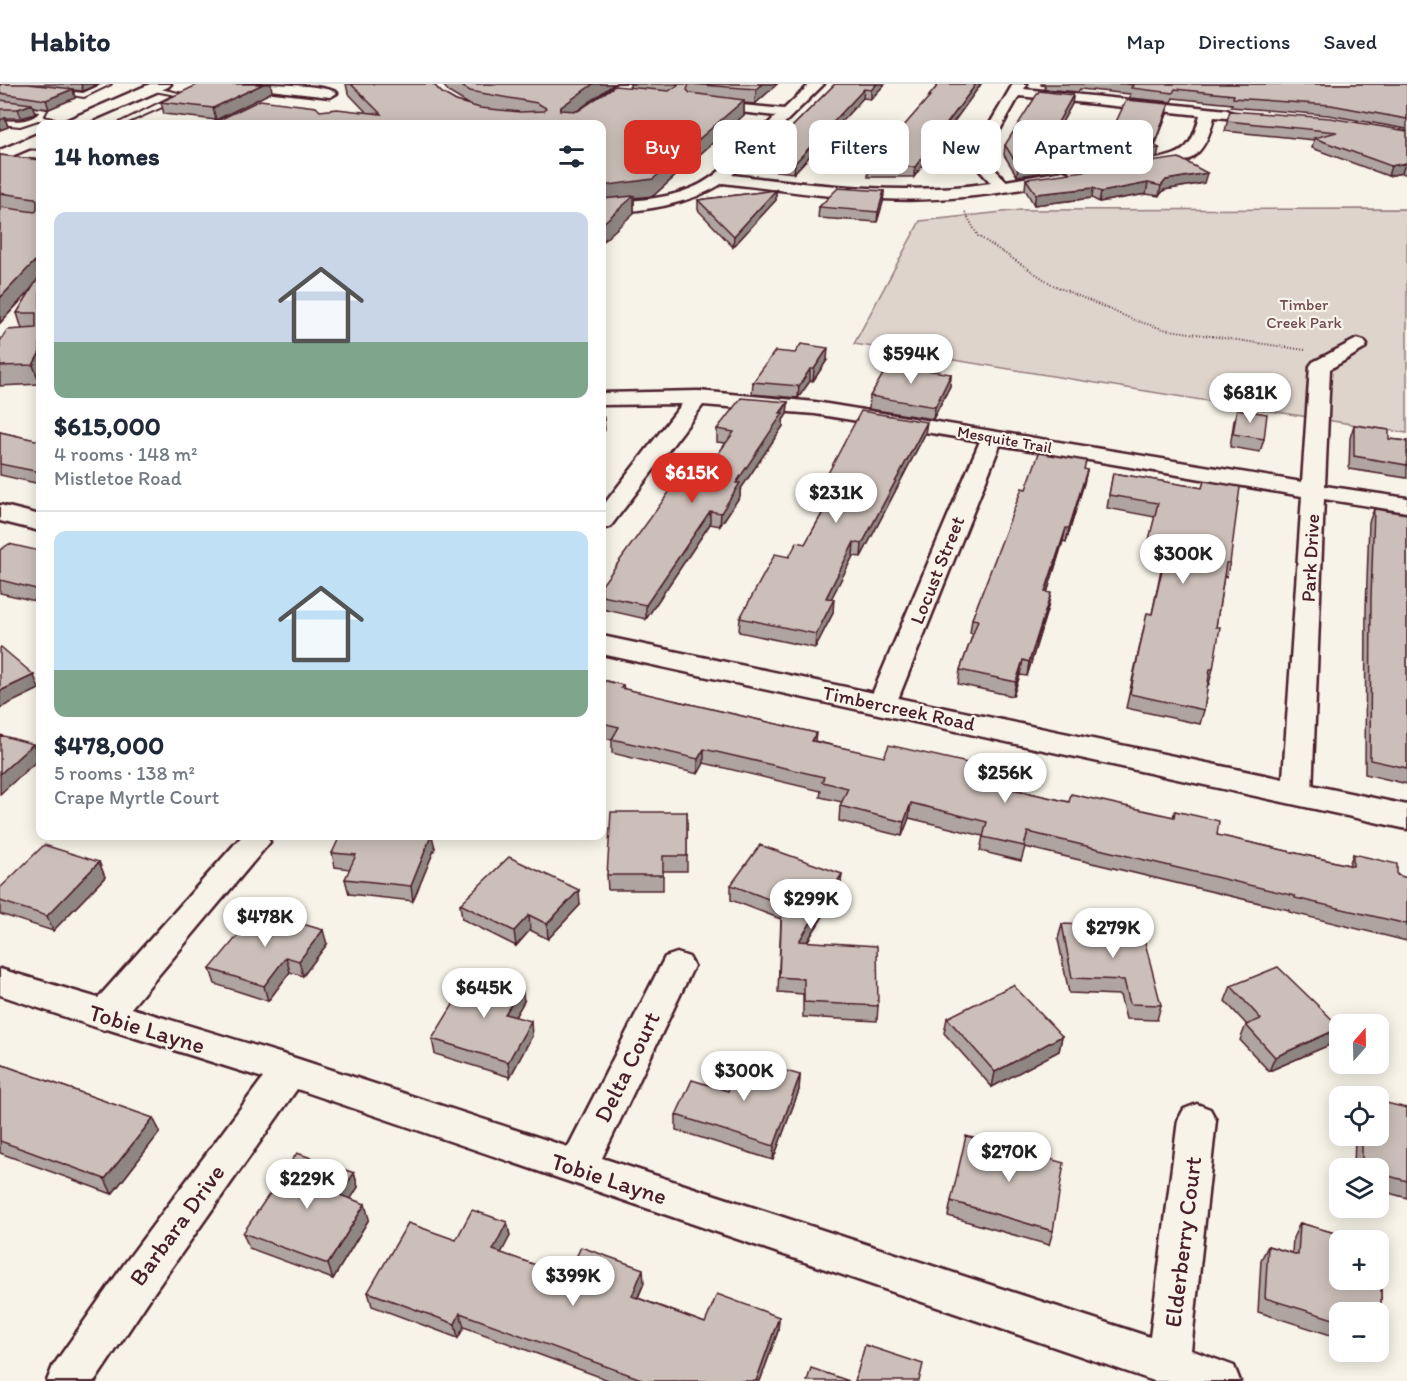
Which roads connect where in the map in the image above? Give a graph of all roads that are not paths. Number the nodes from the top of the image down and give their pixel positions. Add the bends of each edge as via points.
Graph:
1 (108, 84) edge
2 (252, 84) edge
3 (626, 84) edge
4 (817, 84) edge
5 (153, 86) edge
6 (1017, 88) edge
7 (52, 91) edge
8 (612, 94) junction
9 (634, 96) edge
10 (8, 98) edge
11 (0, 103) edge
12 (696, 103) edge
13 (317, 109) edge
14 (1208, 112) junction
15 (786, 113) junction
16 (1240, 115) edge
17 (38, 118) junction
18 (49, 120) edge
19 (81, 120) edge
20 (129, 120) edge
21 (576, 120) edge
22 (0, 122) edge
23 (32, 146) edge
24 (0, 156) edge
25 (1153, 165) edge
26 (1082, 174) edge
27 (720, 178) junction
28 (1002, 185) junction
29 (606, 208) edge
30 (1350, 350) road end
31 (698, 397) junction
32 (606, 399) edge
33 (992, 437) junction
34 (1314, 491) junction
35 (1407, 505) edge
36 (0, 513) edge
37 (606, 517) edge
38 (36, 522) edge
39 (606, 646) edge
40 (882, 704) junction
41 (1297, 793) junction
42 (1407, 818) edge
43 (254, 842) dead end
44 (677, 966) dead end
45 (0, 982) edge
46 (104, 1016) junction
47 (289, 1071) junction
48 (1197, 1120) dead end
49 (577, 1169) junction
50 (1168, 1365) junction
51 (69, 1381) edge
52 (1218, 1381) edge

1 - 7 lane via 84,95
2 - 13 street via 336,90 318,99
3 - 8 street
4 - 15 street
5 - 19 street
5 - 20 lane via 180,94
6 - 14 street
6 - 28 street via 985,144 981,164
8 - 9 street
8 - 21 street
10 - 11 lane
11 - 17 lane via 45,111
12 - 15 street
14 - 16 street
14 - 25 street via 1198,145 1188,157
15 - 27 street
17 - 18 lane
17 - 22 lane via 20,124
23 - 24 street
26 - 28 street
27 - 28 street via 864,194 930,195
27 - 29 street via 680,198
30 - 34 street, Park Drive via 1320,366
31 - 32 street, Mesquite Trail
31 - 33 street, Mesquite Trail via 820,408
31 - 37 street
33 - 34 street, Mesquite Trail
33 - 40 street, Locust Street
34 - 35 street, Mesquite Trail
34 - 41 street, Park Drive
36 - 38 street
39 - 40 street, Timbercreek Road
40 - 41 street, Timbercreek Road
41 - 42 street, Timbercreek Road
43 - 46 street
44 - 49 street, Delta Court
45 - 46 street, Tobie Layne
46 - 47 street, Tobie Layne
47 - 49 street, Tobie Layne
47 - 51 street, Barbara Drive
48 - 50 street, Elderberry Court
49 - 50 street, Tobie Layne
50 - 52 street, Tobie Layne

